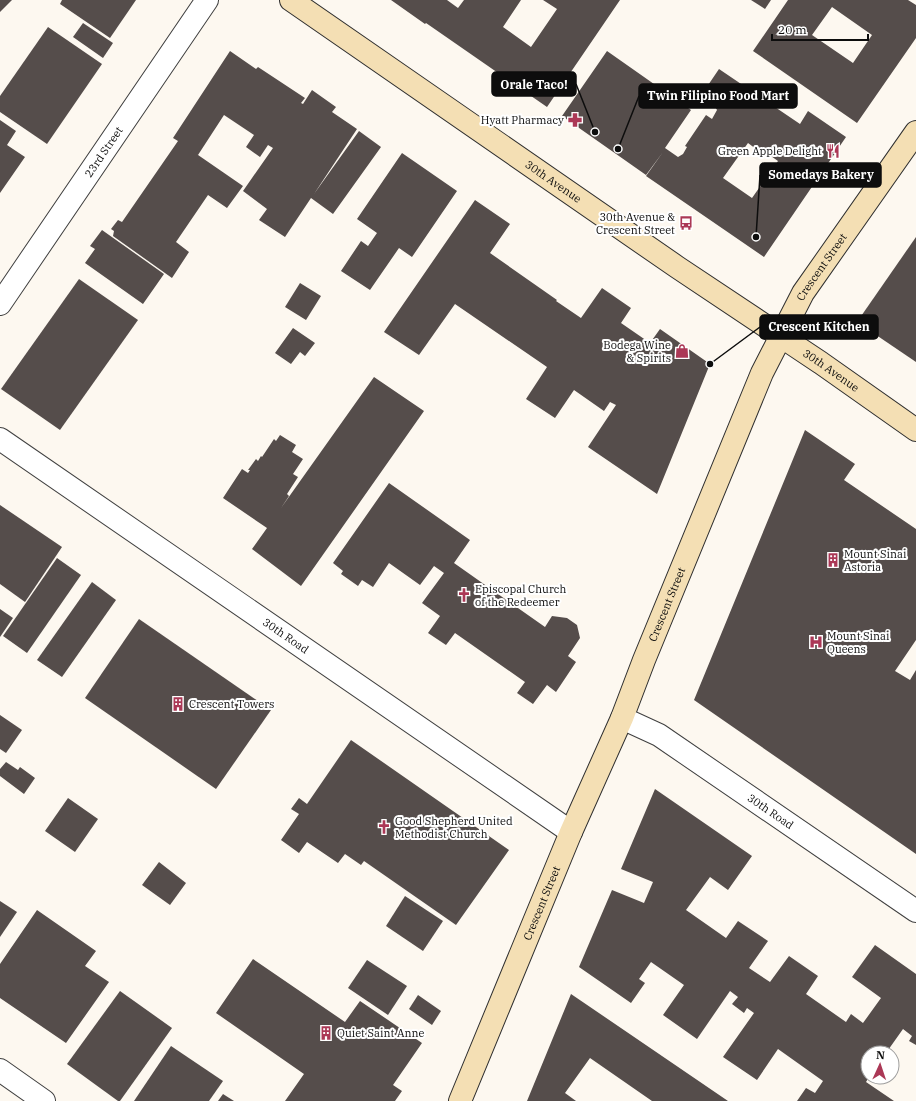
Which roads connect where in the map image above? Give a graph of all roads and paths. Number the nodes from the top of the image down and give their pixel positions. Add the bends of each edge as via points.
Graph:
1 (207, 0) edge
2 (291, 0) edge
3 (916, 132) edge
4 (0, 304) edge
5 (781, 335) junction
6 (916, 430) edge
7 (0, 439) edge
8 (622, 718) junction
9 (571, 832) junction
10 (916, 912) edge
11 (0, 1070) edge
12 (44, 1101) edge
13 (460, 1101) edge

1 - 4 street, 23rd Street
2 - 5 street, 30th Avenue
3 - 5 street, Crescent Street via 803,294
5 - 6 street, 30th Avenue
5 - 8 street, Crescent Street via 759,381
7 - 9 street, 30th Road
8 - 9 street, Crescent Street
8 - 10 street, 30th Road via 659,735
9 - 13 street, Crescent Street
11 - 12 street

